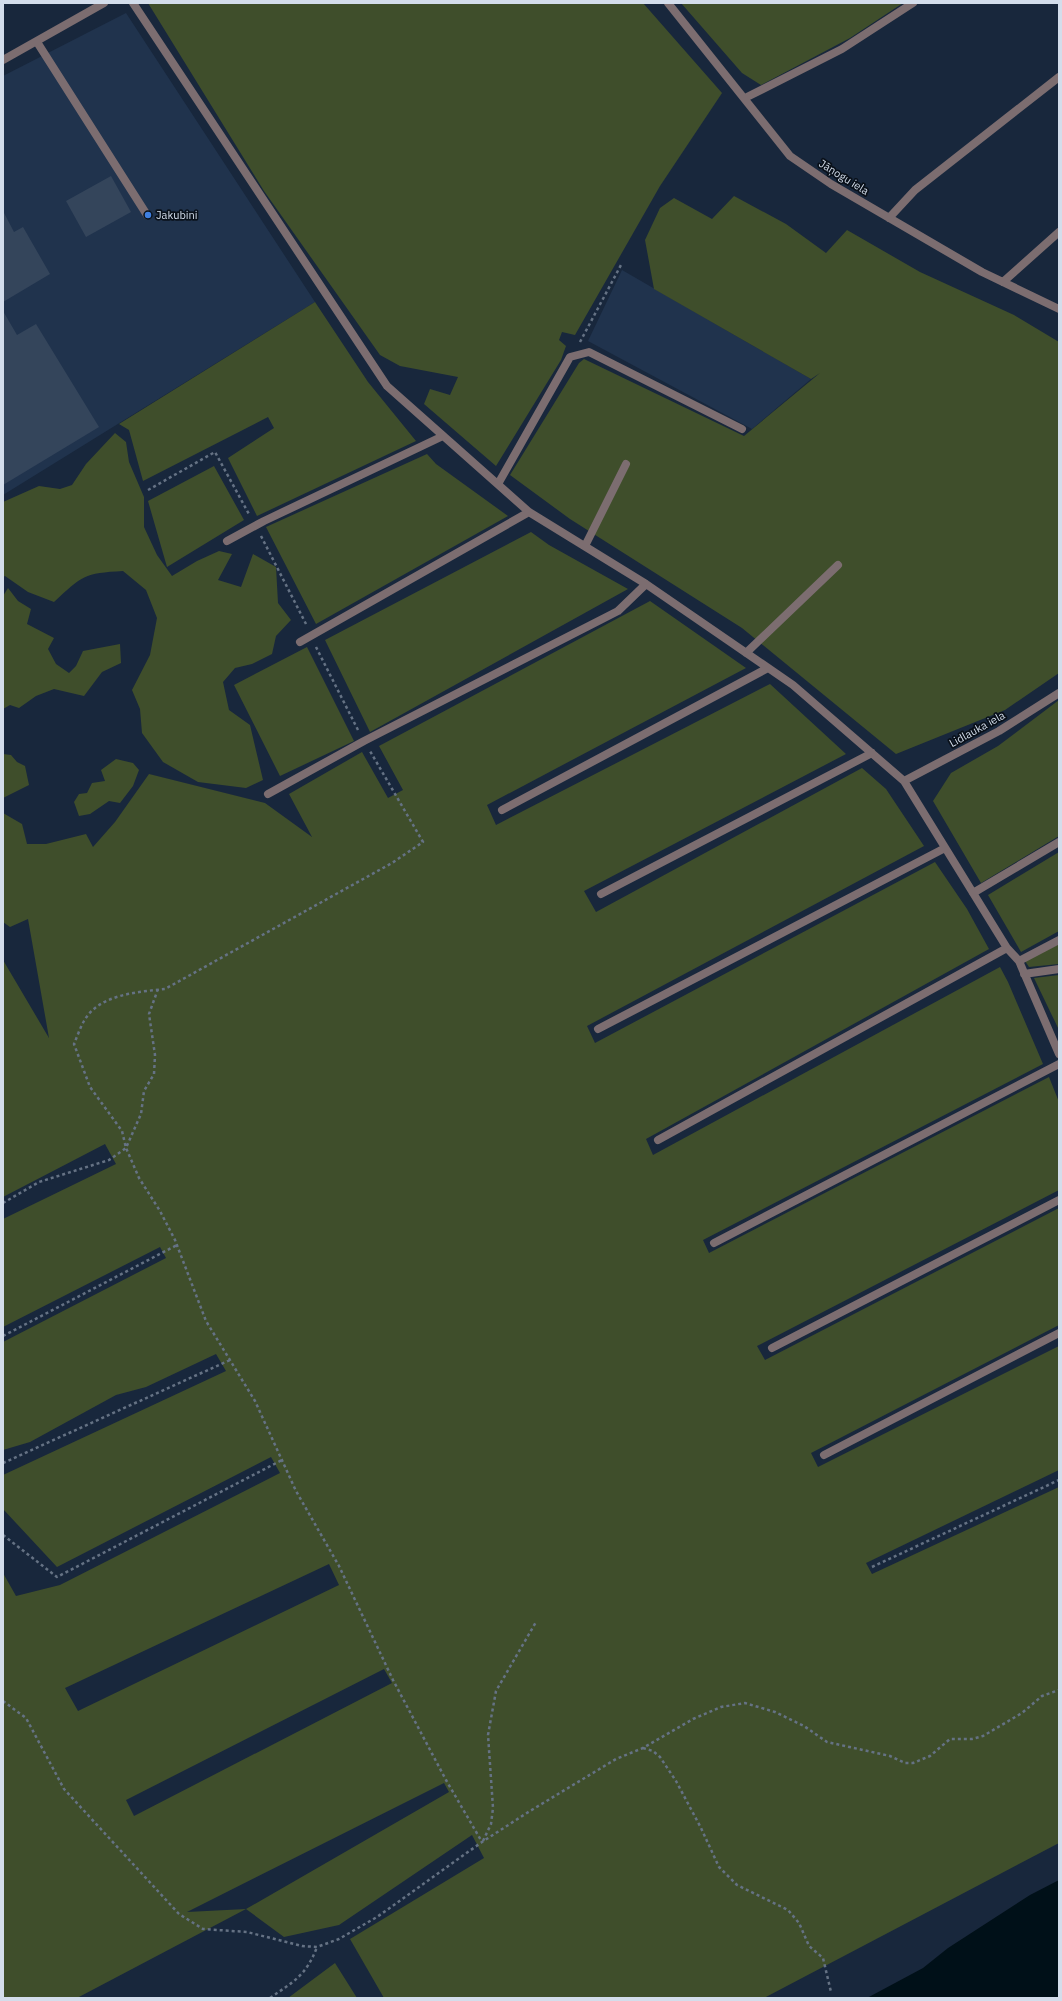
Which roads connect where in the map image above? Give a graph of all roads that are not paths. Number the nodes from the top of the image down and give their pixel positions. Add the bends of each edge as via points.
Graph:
1 (104, 3) edge
2 (133, 3) edge
3 (668, 3) edge
4 (913, 3) edge
5 (37, 42) junction
6 (3, 60) edge
7 (1059, 77) edge
8 (745, 98) junction
9 (147, 215) dead end
10 (889, 218) junction
11 (1059, 232) edge
12 (1003, 282) junction
13 (1059, 309) edge
14 (742, 429) dead end
15 (443, 436) junction
16 (626, 464) dead end
17 (498, 484) junction
18 (529, 512) junction
19 (228, 541) dead end
20 (585, 546) junction
21 (838, 565) dead end
22 (646, 584) junction
23 (300, 642) dead end
24 (746, 653) junction
25 (768, 668) junction
26 (1059, 693) edge
27 (872, 753) junction
28 (904, 781) junction
29 (268, 794) dead end
30 (502, 810) dead end
31 (1059, 842) edge
32 (945, 848) junction
33 (972, 893) junction
34 (601, 894) dead end
35 (1059, 940) edge
36 (1007, 948) junction
37 (1019, 962) junction
38 (1059, 969) edge
39 (1024, 974) junction
40 (598, 1029) dead end
41 (1059, 1052) edge
42 (1059, 1064) edge
43 (658, 1140) dead end
44 (1059, 1200) edge
45 (714, 1243) dead end
46 (1059, 1333) edge
47 (772, 1348) dead end
48 (824, 1455) dead end

1 - 5 street
2 - 15 street via 387,386
3 - 8 street, Jāņogu iela
4 - 8 street via 842,49
5 - 6 street
5 - 9 street
7 - 10 street via 915,190
8 - 10 street, Jāņogu iela via 790,156
10 - 12 street, Jāņogu iela
11 - 12 street
12 - 13 street, Jāņogu iela
14 - 17 street via 589,352 570,357
15 - 17 street
15 - 19 street via 264,521
16 - 20 street
17 - 18 street
18 - 20 street
18 - 23 street
20 - 22 street
21 - 24 street
22 - 24 street
22 - 29 street via 618,611 364,741
24 - 25 street
25 - 27 street via 793,685
25 - 30 street
26 - 28 street, Lidlauka iela via 999,731
27 - 28 street
27 - 34 street
28 - 32 street
31 - 33 street
32 - 33 street
32 - 40 street
33 - 36 street
35 - 37 street
36 - 37 street
36 - 43 street
37 - 39 street
38 - 39 street
39 - 41 street
42 - 45 street
44 - 47 street
46 - 48 street

